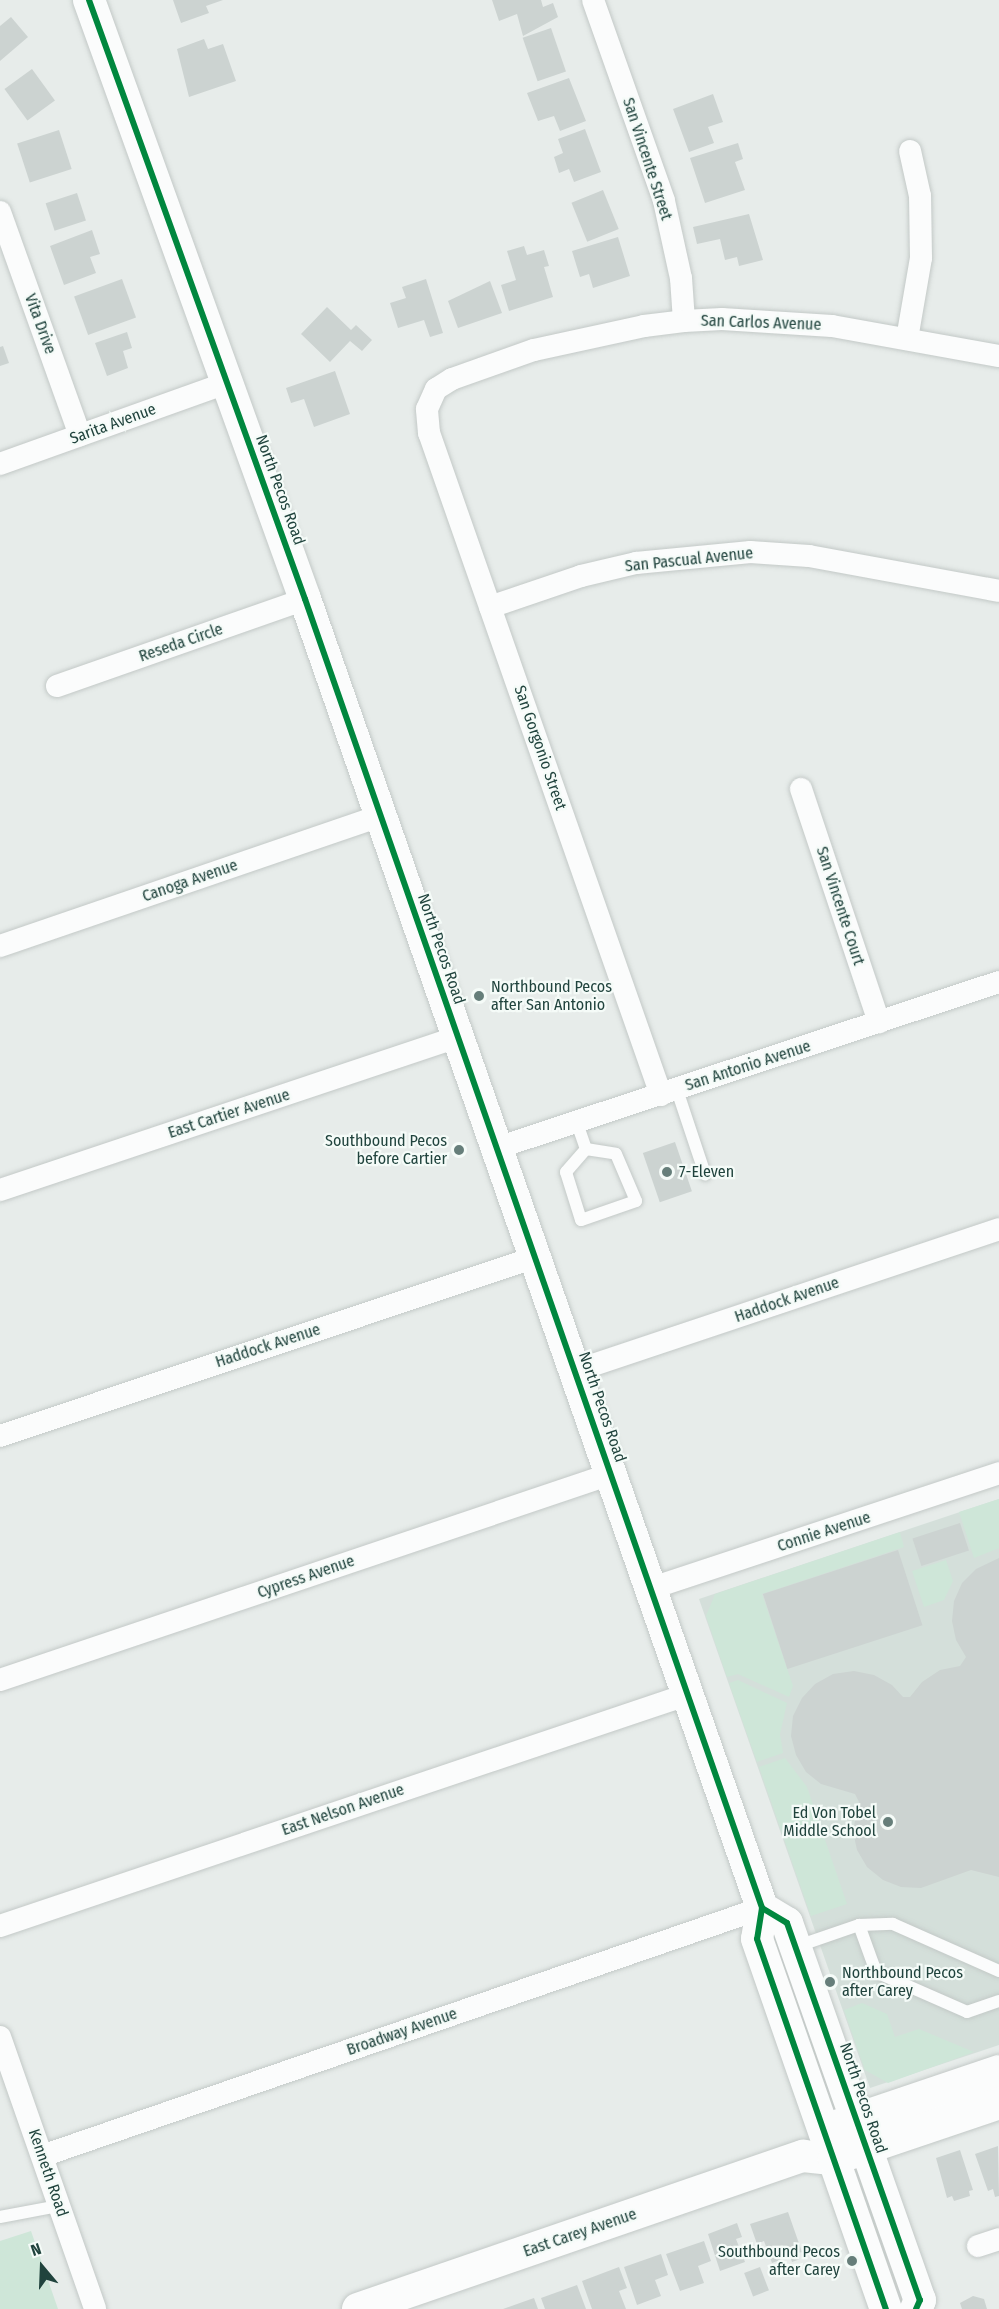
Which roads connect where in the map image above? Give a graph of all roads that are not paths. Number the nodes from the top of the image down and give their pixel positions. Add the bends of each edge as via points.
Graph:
1 (89, 0) edge
2 (599, 2) edge
3 (909, 151) dead end
4 (0, 212) edge
5 (684, 321) junction
6 (907, 339) junction
7 (999, 356) edge
8 (226, 383) junction
9 (430, 400) joint
10 (80, 435) junction
11 (0, 464) edge
12 (999, 591) edge
13 (305, 599) junction
14 (490, 607) junction
15 (57, 686) dead end
16 (801, 789) dead end
17 (380, 816) junction
18 (0, 946) edge
19 (999, 982) edge
20 (879, 1022) junction
21 (457, 1037) junction
22 (669, 1092) junction
23 (578, 1123) junction
24 (497, 1148) junction
25 (586, 1149) junction
26 (705, 1174) dead end
27 (0, 1190) edge
28 (999, 1229) edge
29 (536, 1257) junction
30 (575, 1371) junction
31 (0, 1436) edge
32 (999, 1473) edge
33 (611, 1474) junction
34 (649, 1589) junction
35 (0, 1680) edge
36 (686, 1695) junction
37 (762, 1908) junction
38 (859, 1925) junction
39 (0, 1926) edge
40 (795, 1947) junction
41 (999, 1971) edge
42 (999, 2001) edge
43 (0, 2037) edge
44 (999, 2071) edge
45 (999, 2103) edge
46 (861, 2134) junction
47 (829, 2145) junction
48 (42, 2156) junction
49 (59, 2206) junction
50 (0, 2217) edge
51 (95, 2309) edge
52 (358, 2309) edge
53 (886, 2309) edge
54 (916, 2309) edge

1 - 8 main road, North Pecos Road
2 - 5 street, San Vincente Street via 663,201 681,278
3 - 6 street via 920,196 921,258
4 - 10 street, Vita Drive
5 - 6 street, San Carlos Avenue via 722,319 832,326
5 - 9 street, San Carlos Avenue via 534,350 452,379 436,389
6 - 7 street, San Carlos Avenue
8 - 10 street, Sarita Avenue
8 - 13 main road, North Pecos Road
9 - 14 street, San Gorgonio Street via 426,409 429,434
10 - 11 street, Sarita Avenue
12 - 14 street, San Pascual Avenue via 809,556 750,552 636,563 581,576
13 - 15 street, Reseda Circle
13 - 17 main road, North Pecos Road
14 - 22 street, San Gorgonio Street
16 - 20 street, San Vincente Court
17 - 18 street, Canoga Avenue
17 - 21 main road, North Pecos Road
19 - 20 street, San Antonio Avenue
20 - 22 street, San Antonio Avenue
21 - 24 main road, North Pecos Road
21 - 27 street, East Cartier Avenue
22 - 23 street, San Antonio Avenue
22 - 26 lane
23 - 24 street, San Antonio Avenue
23 - 25 lane
24 - 29 main road, North Pecos Road
25 - 25 lane via 566,1172 581,1220 636,1201 616,1154
28 - 30 street, Haddock Avenue
29 - 30 main road, North Pecos Road
29 - 31 street, Haddock Avenue
30 - 33 main road, North Pecos Road
32 - 34 street, Connie Avenue
33 - 34 main road, North Pecos Road
33 - 35 street, Cypress Avenue
34 - 36 main road, North Pecos Road
36 - 37 main road, North Pecos Road
36 - 39 street, East Nelson Avenue
37 - 40 main road, North Pecos Road via 787,1923
37 - 47 main road, North Pecos Road via 757,1939
37 - 48 street, Broadway Avenue
38 - 40 lane
38 - 41 lane via 893,1924
38 - 42 lane via 876,1972 967,2012
40 - 46 main road, North Pecos Road
43 - 48 street, Kenneth Road
44 - 46 main road, East Carey Avenue
45 - 46 main road, East Carey Avenue
46 - 47 main road, East Carey Avenue
46 - 54 main road, North Pecos Road via 920,2300
47 - 52 main road, East Carey Avenue
47 - 53 main road, North Pecos Road
48 - 49 street, Kenneth Road
49 - 50 lane
49 - 51 street, Kenneth Road

